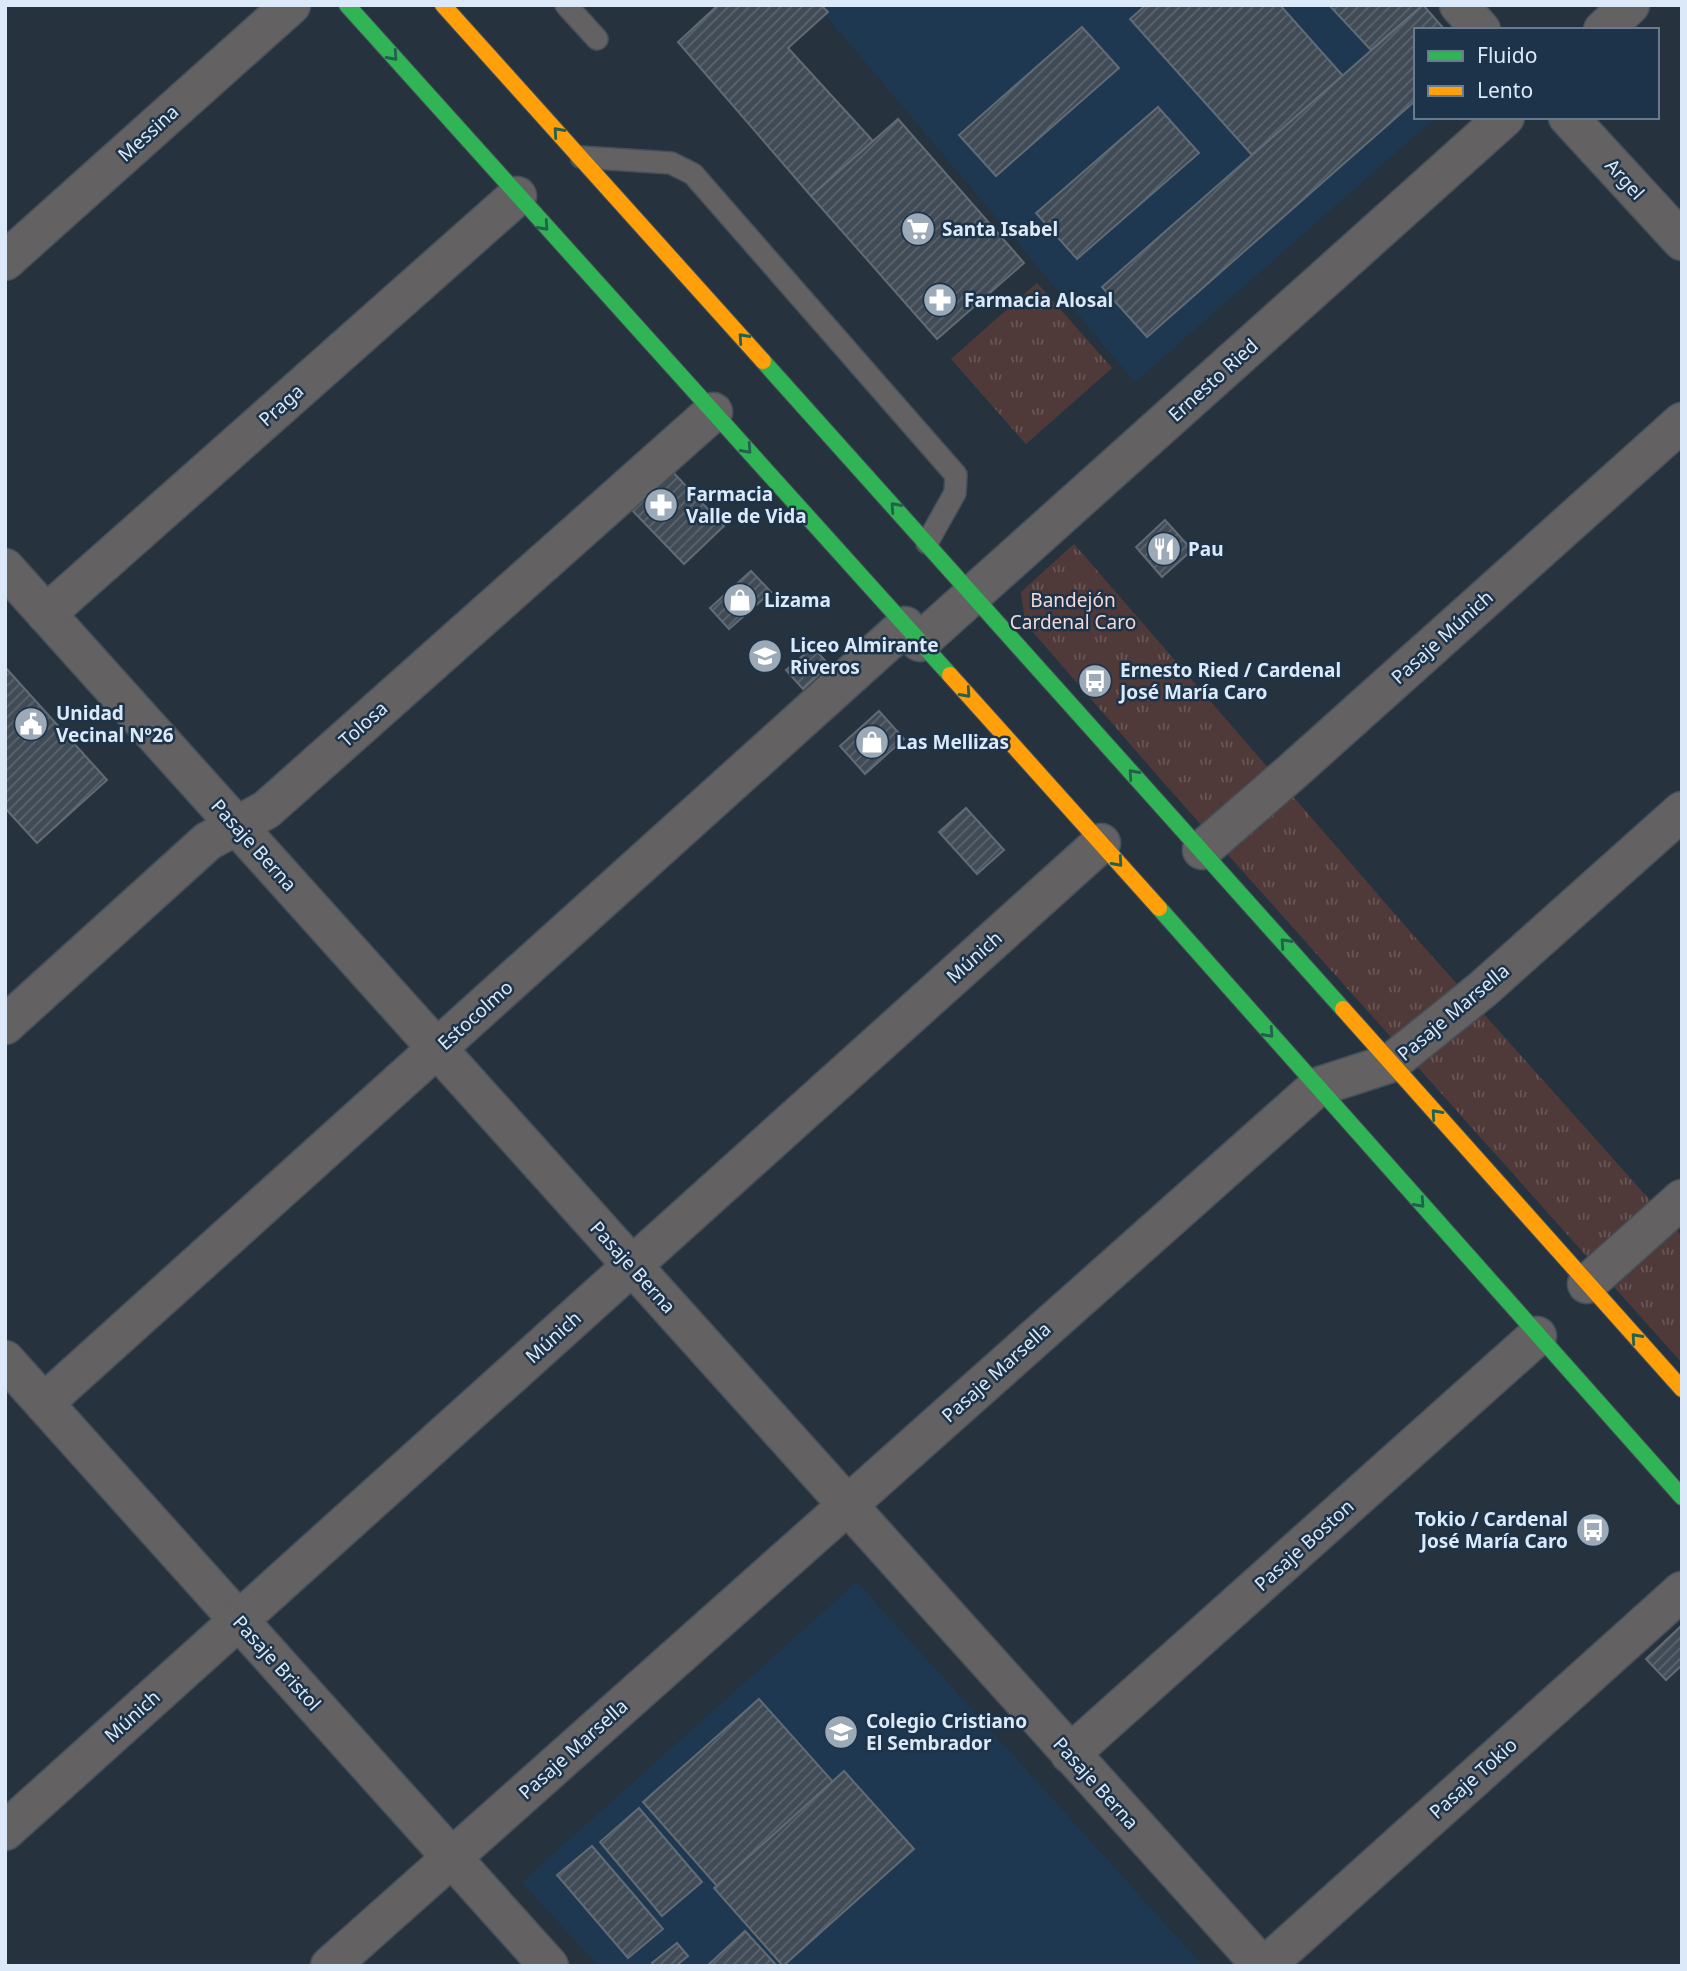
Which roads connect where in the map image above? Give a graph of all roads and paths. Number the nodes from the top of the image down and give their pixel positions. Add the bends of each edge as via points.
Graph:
1 (291, 5) edge
2 (347, 5) edge
3 (443, 5) edge
4 (566, 5) edge
5 (1459, 5) edge
6 (1630, 5) edge
7 (1479, 28) edge
8 (1604, 28) edge
9 (597, 39) dead end
10 (1504, 119) edge
11 (1570, 119) edge
12 (581, 157) junction
13 (517, 196) junction
14 (1682, 241) edge
15 (5, 261) edge
16 (713, 411) junction
17 (1682, 422) edge
18 (927, 543) junction
19 (5, 568) edge
20 (973, 594) junction
21 (46, 614) junction
22 (913, 634) junction
23 (1682, 811) edge
24 (237, 826) junction
25 (1101, 843) junction
26 (1202, 850) junction
27 (5, 1024) edge
28 (437, 1049) junction
29 (1391, 1063) junction
30 (1317, 1087) junction
31 (1682, 1199) edge
32 (632, 1266) junction
33 (1587, 1284) junction
34 (1537, 1336) junction
35 (5, 1360) edge
36 (1682, 1389) edge
37 (44, 1403) junction
38 (1682, 1497) edge
39 (847, 1505) junction
40 (1682, 1591) edge
41 (239, 1620) junction
42 (1070, 1754) junction
43 (5, 1830) edge
44 (451, 1857) junction
45 (330, 1966) edge
46 (549, 1966) edge
47 (1263, 1966) edge

1 - 15 street, Messina
2 -> 13 main road
12 -> 3 main road
4 - 9 lane
5 - 7 street
6 - 8 street
10 - 20 street, Ernesto Ried
11 - 14 street, Argel
18 -> 12 main road
12 - 18 lane via 671,163 693,174 956,475 955,493
13 -> 16 main road
13 - 21 street, Praga
16 -> 22 main road
16 - 24 street, Tolosa via 266,810
17 - 26 street, Pasaje Múnich
18 - 20 main road
19 - 21 street, Pasaje Berna
20 - 22 street, Ernesto Ried
26 -> 20 main road
21 - 24 street, Pasaje Berna
22 -> 25 main road
22 - 28 street, Estocolmo
23 - 29 street, Pasaje Marsella via 1483,989
24 - 27 street, Tolosa via 208,841
24 - 28 street, Pasaje Berna
25 -> 30 main road
25 - 32 street, Múnich
29 -> 26 main road
28 - 32 street, Pasaje Berna
28 - 37 street, Estocolmo
29 - 30 street, Pasaje Marsella
33 -> 29 main road
30 -> 34 main road
30 - 39 street, Pasaje Marsella
31 - 33 street
32 - 39 street, Pasaje Berna
32 - 41 street, Múnich
36 -> 33 main road
34 - 38 main road
34 - 42 street, Pasaje Boston
35 - 37 street, Pasaje Bristol
37 - 41 street, Pasaje Bristol
39 - 42 street, Pasaje Berna
39 - 44 street, Pasaje Marsella
40 - 47 street, Pasaje Tokio
41 - 43 street, Múnich
41 - 44 street, Pasaje Bristol
42 - 47 street, Pasaje Berna
44 - 45 street, Pasaje Marsella
44 - 46 street, Pasaje Bristol

